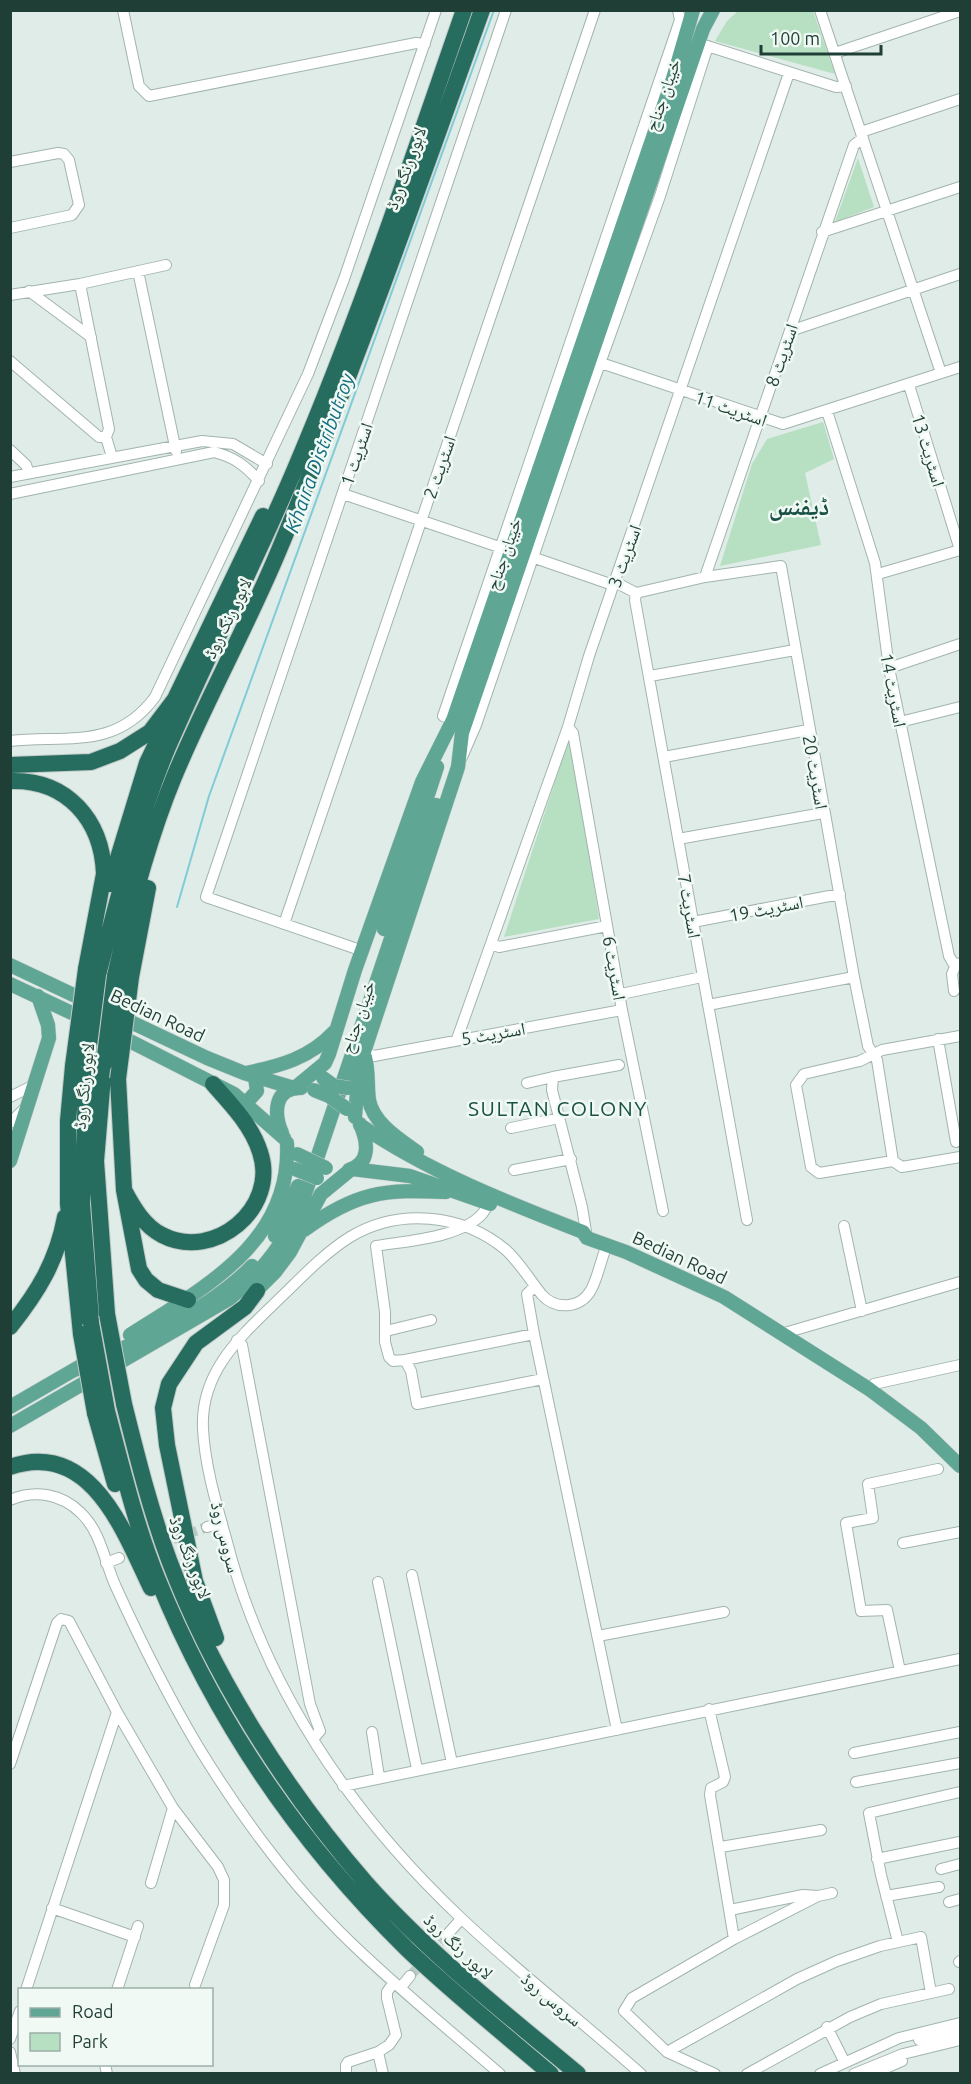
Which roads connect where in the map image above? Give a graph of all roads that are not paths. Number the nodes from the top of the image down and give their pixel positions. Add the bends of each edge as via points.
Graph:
1 (123, 10) edge
2 (436, 10) edge
3 (464, 10) edge
4 (482, 10) edge
5 (506, 10) edge
6 (595, 10) edge
7 (678, 10) edge
8 (693, 10) edge
9 (713, 10) edge
10 (820, 10) edge
11 (960, 11) edge
12 (425, 44) junction
13 (703, 45) junction
14 (835, 53) junction
15 (789, 73) junction
16 (846, 86) junction
17 (960, 99) edge
18 (862, 135) junction
19 (10, 162) edge
20 (960, 187) edge
21 (888, 211) junction
22 (10, 228) edge
23 (822, 232) junction
24 (166, 265) dead end
25 (138, 271) junction
26 (960, 274) edge
27 (80, 284) junction
28 (913, 290) junction
29 (29, 291) junction
30 (10, 295) edge
31 (790, 331) junction
32 (91, 337) junction
33 (10, 361) edge
34 (595, 361) junction
35 (960, 367) edge
36 (941, 373) junction
37 (909, 385) junction
38 (681, 390) junction
39 (827, 411) junction
40 (759, 418) junction
41 (106, 437) junction
42 (175, 444) junction
43 (10, 450) edge
44 (112, 457) junction
45 (178, 460) junction
46 (267, 464) junction
47 (297, 465) junction
48 (29, 473) junction
49 (10, 477) edge
50 (259, 481) junction
51 (10, 494) edge
52 (343, 494) junction
53 (421, 520) junction
54 (960, 550) edge
55 (516, 553) junction
56 (878, 574) junction
57 (705, 577) junction
58 (614, 584) junction
59 (636, 593) junction
60 (960, 644) edge
61 (795, 650) junction
62 (889, 669) junction
63 (650, 676) junction
64 (175, 699) junction
65 (960, 708) edge
66 (453, 720) junction
67 (900, 722) junction
68 (568, 727) junction
69 (808, 730) junction
70 (462, 733) junction
71 (10, 741) edge
72 (664, 757) junction
73 (10, 765) edge
74 (458, 767) junction
75 (10, 781) edge
76 (823, 813) junction
77 (678, 839) junction
78 (840, 894) junction
79 (96, 922) junction
80 (693, 922) junction
81 (284, 924) junction
82 (607, 926) junction
83 (493, 944) junction
84 (363, 951) junction
85 (958, 964) edge
86 (10, 965) edge
87 (108, 975) junction
88 (702, 977) junction
89 (854, 977) junction
90 (10, 984) edge
91 (954, 991) dead end
92 (621, 994) junction
93 (38, 996) junction
94 (708, 1005) junction
95 (622, 1010) junction
96 (334, 1032) junction
97 (960, 1036) edge
98 (457, 1039) junction
99 (939, 1040) junction
100 (872, 1054) junction
101 (363, 1055) junction
102 (324, 1063) junction
103 (80, 1064) junction
104 (619, 1065) dead end
105 (249, 1075) junction
106 (553, 1077) junction
107 (527, 1083) dead end
108 (213, 1084) junction
109 (34, 1085) junction
110 (295, 1088) junction
111 (10, 1097) edge
112 (246, 1103) junction
113 (28, 1105) junction
114 (354, 1117) junction
115 (559, 1118) junction
116 (10, 1123) edge
117 (511, 1128) dead end
118 (286, 1141) junction
119 (956, 1142) dead end
120 (403, 1152) junction
121 (960, 1157) edge
122 (571, 1159) junction
123 (10, 1161) edge
124 (893, 1161) junction
125 (424, 1162) junction
126 (350, 1170) junction
127 (514, 1170) dead end
128 (322, 1173) junction
129 (390, 1173) junction
130 (124, 1190) junction
131 (460, 1193) junction
132 (490, 1200) junction
133 (68, 1204) junction
134 (663, 1211) dead end
135 (270, 1216) junction
136 (747, 1220) dead end
137 (305, 1226) junction
138 (844, 1226) dead end
139 (461, 1227) junction
140 (587, 1238) junction
141 (607, 1245) junction
142 (960, 1282) edge
143 (535, 1287) junction
144 (257, 1291) junction
145 (188, 1300) junction
146 (862, 1311) junction
147 (431, 1320) dead end
148 (10, 1327) edge
149 (86, 1328) junction
150 (386, 1330) junction
151 (534, 1334) junction
152 (781, 1334) junction
153 (237, 1340) junction
154 (405, 1360) junction
155 (960, 1365) edge
156 (72, 1371) junction
157 (543, 1379) junction
158 (869, 1389) junction
159 (74, 1390) junction
160 (10, 1407) edge
161 (101, 1412) junction
162 (10, 1426) edge
163 (960, 1466) edge
164 (10, 1467) edge
165 (938, 1469) dead end
166 (10, 1500) edge
167 (222, 1523) junction
168 (207, 1527) tunnel mouth
169 (960, 1532) edge
170 (903, 1543) dead end
171 (127, 1555) junction
172 (106, 1563) junction
173 (412, 1575) dead end
174 (378, 1582) dead end
175 (724, 1612) dead end
176 (179, 1631) junction
177 (598, 1636) junction
178 (960, 1659) edge
179 (900, 1671) junction
180 (709, 1709) junction
181 (117, 1712) junction
182 (253, 1728) junction
183 (616, 1730) junction
184 (372, 1732) dead end
185 (960, 1732) edge
186 (313, 1739) junction
187 (854, 1753) dead end
188 (452, 1763) junction
189 (960, 1763) edge
190 (10, 1764) edge
191 (417, 1769) junction
192 (379, 1777) junction
193 (856, 1782) dead end
194 (343, 1786) junction
195 (960, 1792) edge
196 (172, 1808) junction
197 (821, 1830) dead end
198 (960, 1842) edge
199 (720, 1847) junction
200 (877, 1859) junction
201 (960, 1864) edge
202 (940, 1869) dead end
203 (151, 1883) dead end
204 (939, 1887) dead end
205 (832, 1893) dead end
206 (818, 1896) junction
207 (886, 1896) junction
208 (960, 1899) edge
209 (949, 1902) dead end
210 (52, 1908) junction
211 (730, 1910) junction
212 (461, 1919) junction
213 (138, 1926) dead end
214 (446, 1936) tunnel mouth
215 (135, 1937) junction
216 (734, 1939) junction
217 (898, 1942) junction
218 (410, 1976) tunnel mouth
219 (397, 1984) junction
220 (195, 1985) dead end
221 (26, 1988) edge
222 (117, 1988) edge
223 (949, 1989) dead end
224 (931, 1993) junction
225 (18, 2017) edge
226 (960, 2023) edge
227 (827, 2027) junction
228 (960, 2031) edge
229 (10, 2039) edge
230 (960, 2040) edge
231 (900, 2045) junction
232 (960, 2047) edge
233 (10, 2052) edge
234 (378, 2052) junction
235 (667, 2052) junction
236 (844, 2061) junction
237 (15, 2073) edge
238 (346, 2073) edge
239 (383, 2073) edge
240 (500, 2073) edge
241 (551, 2073) edge
242 (578, 2073) edge
243 (641, 2073) edge
244 (715, 2073) edge
245 (747, 2073) edge
246 (820, 2073) edge
247 (835, 2073) edge
248 (856, 2073) edge
249 (872, 2073) edge

1 - 12 street via 138,86 149,96
2 - 12 street
3 - 47 highway, لاہور رنگ روڈ via 354,320
4 - 87 highway, لاہور رنگ روڈ via 365,337 264,587 185,752
5 - 52 street, اسٹریٹ 1
6 - 53 street, اسٹریٹ 2
7 - 55 street via 680,20
8 - 55 main road, خیبان جناح
9 - 13 main road, خیبان جناح
10 - 14 street
11 - 14 street
12 - 46 street via 320,342
13 - 15 street
13 - 34 main road, خیبان جناح
14 - 16 street
15 - 16 street via 836,87
15 - 38 street, اسٹریٹ 3
16 - 18 street
17 - 18 street
18 - 21 street
18 - 23 street, اسٹریٹ 8 via 854,145
19 - 22 street via 64,154 69,160 79,206 72,215
20 - 21 street
21 - 23 street
21 - 28 street
23 - 31 street, اسٹریٹ 8
24 - 25 street
25 - 27 street
25 - 42 street
26 - 28 street
27 - 29 street
27 - 32 street
28 - 31 street
28 - 36 street
29 - 30 street
29 - 32 street
31 - 40 street, اسٹریٹ 8
32 - 41 street via 109,429
33 - 41 street via 99,437
34 - 38 street, اسٹریٹ 11
34 - 55 main road, خیبان جناح
35 - 36 street
36 - 37 street, اسٹریٹ 11
37 - 39 street, اسٹریٹ 11
37 - 54 street, اسٹریٹ 13
38 - 40 street, اسٹریٹ 11
38 - 58 street, اسٹریٹ 3
39 - 40 street, اسٹریٹ 11 via 789,424
39 - 56 street, اسٹریٹ 14
40 - 57 street, اسٹریٹ 8
41 - 44 street
42 - 44 street
42 - 45 street
42 - 46 street via 232,444
43 - 48 street
44 - 48 street
45 - 50 street via 214,452 248,468
45 - 51 street
46 - 50 street
47 - 64 highway via 260,520
47 - 87 highway, لاہور رنگ روڈ via 168,748 137,831
48 - 49 street
50 - 71 street via 147,707 124,726 98,735
52 - 53 street
52 - 81 street, اسٹریٹ 1 via 206,897
53 - 55 street
53 - 81 street, اسٹریٹ 2
54 - 56 street
55 - 58 street
55 - 66 main road, خیبان جناح
55 - 70 main road, خیبان جناح
55 - 74 street via 476,725
56 - 62 street, اسٹریٹ 14
57 - 59 street
57 - 61 street, اسٹریٹ 20 via 781,566
58 - 59 street
58 - 68 street, اسٹریٹ 3
59 - 63 street, اسٹریٹ 7
60 - 62 street
61 - 63 street
61 - 69 street, اسٹریٹ 20
62 - 67 street, اسٹریٹ 14
63 - 72 street, اسٹریٹ 7
64 - 73 highway via 150,732 105,758 75,764
64 - 79 highway via 147,763
65 - 67 street
66 - 84 main road, خیبان جناح via 422,782
66 - 156 main road via 337,1074 294,1198 274,1238 255,1263 222,1292 126,1347
67 - 85 street, اسٹریٹ 14 via 949,956
68 - 82 street, اسٹریٹ 6 via 573,733
68 - 83 street, اسٹریٹ 3
69 - 72 street
69 - 76 street, اسٹریٹ 20
70 - 74 main road, خیبان جناح
70 - 159 main road via 303,1200 285,1238 258,1274 229,1299
72 - 77 street, اسٹریٹ 7
74 - 101 main road, خیبان جناح
75 - 79 highway via 40,783 59,791 92,822 104,867
76 - 77 street
76 - 78 street, اسٹریٹ 20
77 - 80 street, اسٹریٹ 7
78 - 80 street, اسٹریٹ 19
78 - 89 street, اسٹریٹ 20
79 - 87 highway
80 - 88 street, اسٹریٹ 7
81 - 84 street
82 - 83 street via 499,947
82 - 92 street, اسٹریٹ 6
83 - 98 street, اسٹریٹ 3
84 - 96 main road, خیبان جناح
85 - 91 street via 952,974
86 - 105 main road, Bedian Road
87 - 103 highway, لاہور رنگ روڈ, bridge
87 - 130 highway, bridge
87 - 182 highway, لاہور رنگ روڈ, bridge via 96,1161 107,1314 124,1404 169,1561
88 - 92 street
88 - 94 street, اسٹریٹ 7
89 - 94 street
89 - 100 street, اسٹریٹ 20
90 - 93 main road, Bedian Road
92 - 95 street, اسٹریٹ 6
93 - 108 main road, Bedian Road via 168,1058
93 - 109 main road via 49,1038
94 - 136 street, اسٹریٹ 7
95 - 98 street, اسٹریٹ 5
95 - 134 street, اسٹریٹ 6
96 - 102 main road, خیبان جناح
96 - 105 main road via 314,1050 291,1062
97 - 99 street
98 - 101 street, اسٹریٹ 5
99 - 100 street
99 - 119 street
100 - 124 street, اسٹریٹ 20 via 877,1059
100 - 124 street via 861,1061 797,1079 811,1167 819,1173
101 - 102 main road, bridge via 348,1088 334,1086 323,1078
101 - 114 main road, خیبان جناح
101 - 125 main road via 373,1112
102 - 110 main road, خیبان جناح
103 - 133 highway via 68,1121
103 - 149 highway, لاہور رنگ روڈ
104 - 106 street
105 - 110 main road, Bedian Road
105 - 112 main road via 256,1090
106 - 107 street
106 - 115 street
108 - 112 main road, Bedian Road
108 - 130 highway via 244,1122 260,1151 263,1179 250,1212 220,1236 183,1242 150,1227
109 - 111 street
109 - 113 main road
110 - 114 main road, bridge via 314,1090
110 - 118 main road via 281,1096 276,1107
112 - 118 main road, Bedian Road
113 - 116 street
113 - 123 main road
114 - 120 main road, Bedian Road
114 - 126 main road via 366,1139 367,1150 360,1164
115 - 117 street
115 - 122 street
118 - 128 main road, bridge
118 - 135 main road via 287,1168 282,1192
120 - 125 main road, Bedian Road
120 - 129 main road via 390,1161
121 - 124 street via 902,1167
122 - 127 street
122 - 140 street
125 - 132 main road, Bedian Road
126 - 128 main road
126 - 129 main road
126 - 137 main road via 324,1191
128 - 135 main road, bridge via 295,1169 279,1208
128 - 137 main road
129 - 131 main road
130 - 145 highway via 141,1274 164,1294
131 - 132 main road
131 - 137 main road via 403,1191 359,1198
132 - 139 street via 482,1214
132 - 140 main road, Bedian Road via 583,1232
133 - 148 highway via 57,1254 49,1271
133 - 149 highway
135 - 145 main road via 240,1259
137 - 144 main road via 282,1264
138 - 146 street
139 - 143 street, سروس روڈ via 503,1248
139 - 150 street via 441,1235 376,1246
139 - 153 street, سروس روڈ via 436,1219 409,1218 359,1232 325,1256
140 - 141 main road, Bedian Road
141 - 143 street, سروس روڈ via 592,1289 582,1300 569,1305 555,1304
141 - 152 main road, Bedian Road via 724,1297
142 - 146 street
143 - 151 street via 527,1294
144 - 159 main road via 135,1365
144 - 182 highway via 245,1307 196,1343 165,1395 163,1419 195,1581
145 - 156 main road
146 - 152 street
147 - 150 street
149 - 161 highway, لاہور رنگ روڈ, bridge
150 - 154 street via 389,1357 393,1361
151 - 154 street
151 - 157 street
152 - 158 main road, Bedian Road
153 - 167 street, سروس روڈ via 213,1378 204,1413 203,1432
153 - 186 street via 242,1345 310,1704 320,1731
154 - 157 street via 417,1404
155 - 158 street via 874,1383
156 - 160 main road
157 - 177 street
158 - 163 main road, Bedian Road via 921,1428
159 - 162 main road
161 - 171 highway
161 - 176 highway, لاہور رنگ روڈ
164 - 171 highway via 42,1463 64,1467 84,1478 106,1501
165 - 179 street via 868,1484 873,1518 846,1523 861,1611 887,1610
166 - 172 street via 23,1494 39,1494 68,1503 83,1515 100,1543
167 - 168 street
167 - 186 street, سروس روڈ via 236,1579 260,1644
169 - 170 street
171 - 172 street
171 - 176 highway
172 - 219 street via 172,1700 237,1804 324,1914
173 - 188 street
174 - 191 street
175 - 177 street
176 - 241 highway, لاہور رنگ روڈ via 249,1756 309,1841 409,1950
177 - 183 street
178 - 179 street
179 - 180 street
180 - 183 street
180 - 199 street via 725,1777 711,1788 710,1795
181 - 190 street via 73,1625 61,1619
181 - 196 street
181 - 210 street
182 - 242 highway, لاہور رنگ روڈ via 315,1819 367,1884 462,1977
183 - 188 street
184 - 192 street
185 - 187 street
186 - 194 street, سروس روڈ
188 - 191 street
189 - 193 street
191 - 192 street
192 - 194 street
194 - 212 street, سروس روڈ
195 - 200 street via 869,1813
196 - 203 street
196 - 220 street via 218,1867 226,1891
197 - 199 street
198 - 200 street
199 - 211 street
200 - 207 street
201 - 202 street
204 - 207 street
205 - 206 street
206 - 211 street via 803,1895
206 - 216 street
207 - 217 street
208 - 209 street
210 - 215 street
210 - 221 street
211 - 216 street
212 - 214 street
212 - 243 street, سروس روڈ
213 - 215 street
215 - 222 street
216 - 235 street via 632,1998 624,2011
217 - 224 street via 921,1937
217 - 235 street via 837,1961 797,1979
218 - 219 street
219 - 234 street via 387,1992 396,2035
219 - 240 street
223 - 224 street
224 - 227 street via 881,2004
225 - 229 street
226 - 231 street
227 - 236 street
227 - 245 street
228 - 231 street
230 - 231 street
231 - 236 street
231 - 247 street
231 - 248 street
232 - 249 street
233 - 237 street
234 - 238 street via 348,2062
234 - 239 street
235 - 244 street
236 - 246 street

